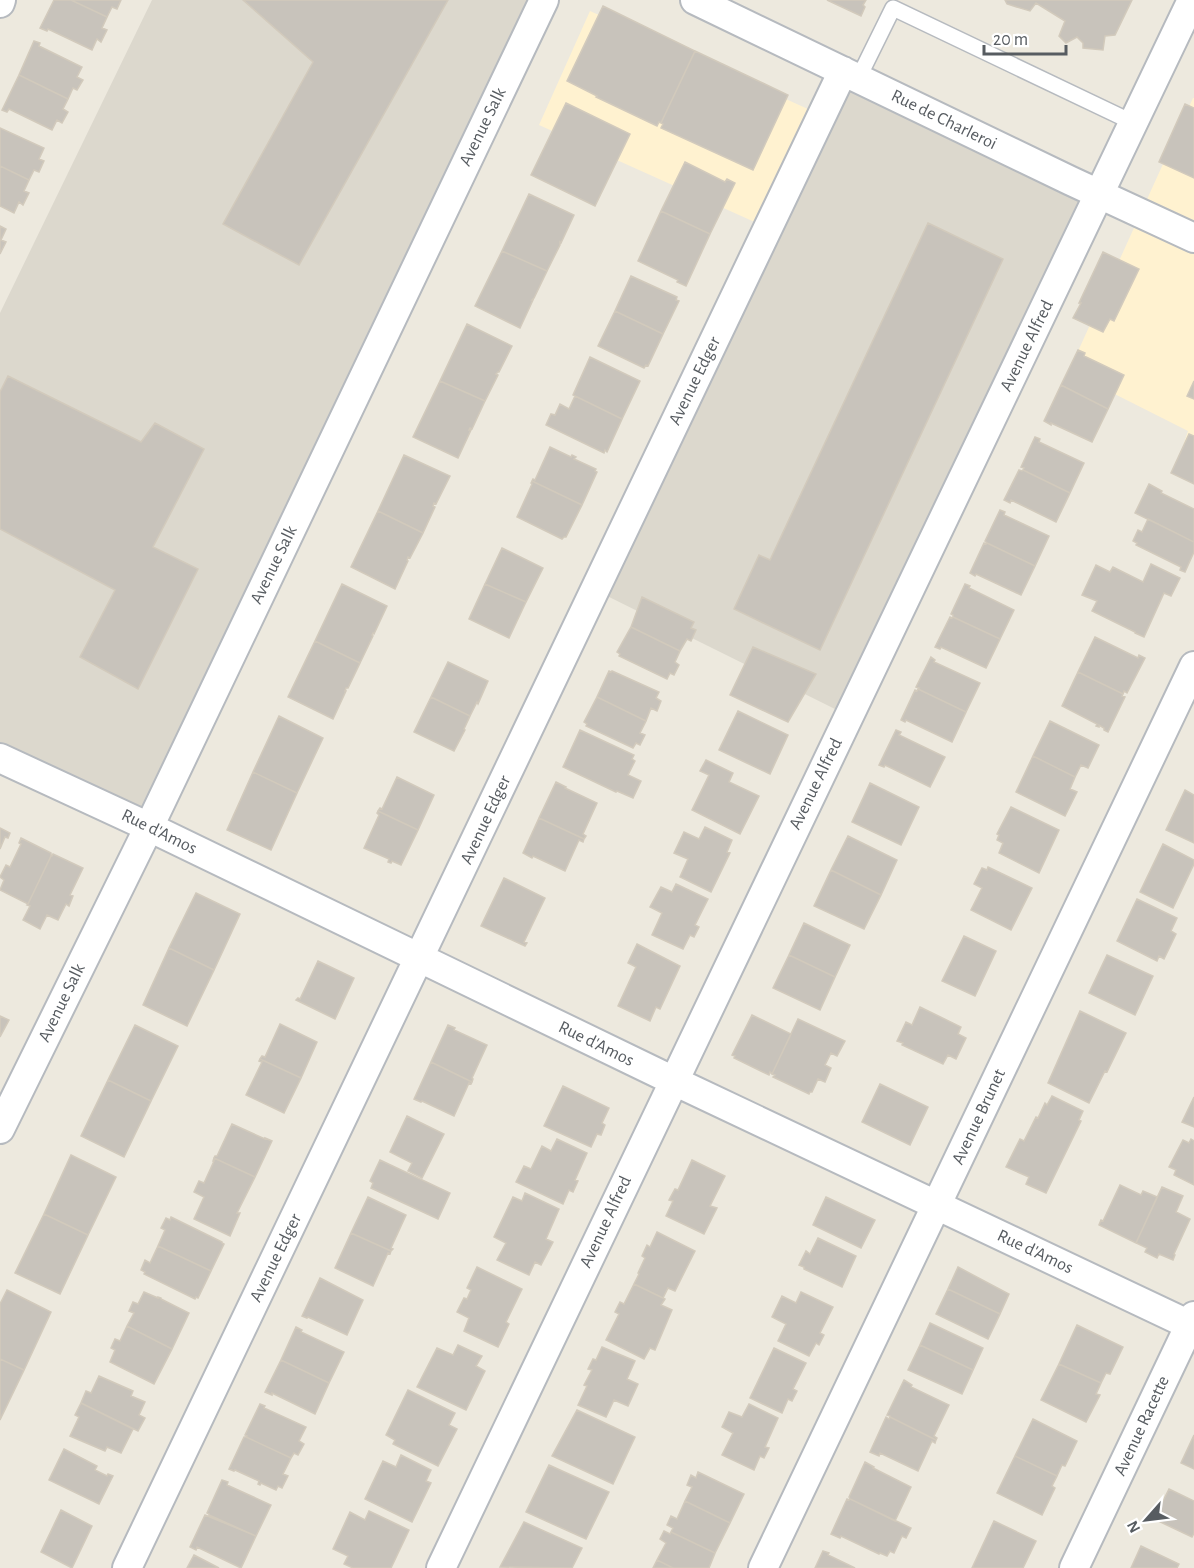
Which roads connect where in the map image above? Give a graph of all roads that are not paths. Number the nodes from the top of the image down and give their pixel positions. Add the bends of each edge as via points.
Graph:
1 (544, 0) edge
2 (696, 0) edge
3 (1192, 0) edge
4 (850, 75) junction
5 (1134, 123) junction
6 (1100, 193) junction
7 (1194, 238) edge
8 (1194, 666) edge
9 (0, 758) edge
10 (148, 827) junction
11 (419, 959) junction
12 (674, 1081) junction
13 (0, 1127) edge
14 (937, 1206) junction
15 (1193, 1322) edge
16 (128, 1568) edge
17 (441, 1568) edge
18 (763, 1568) edge
19 (1074, 1568) edge

1 - 10 street, Avenue Salk
2 - 4 street, Rue de Charleroi
3 - 5 street, Avenue Alfred
4 - 5 lane via 892,8
4 - 6 street, Rue de Charleroi
4 - 11 street, Avenue Edger
5 - 6 street, Avenue Alfred
6 - 7 street, Rue de Charleroi
6 - 12 street, Avenue Alfred
8 - 14 street, Avenue Brunet
9 - 10 street, Rue d'Amos
10 - 11 street, Rue d'Amos
10 - 13 street, Avenue Salk
11 - 12 street, Rue d'Amos
11 - 16 street, Avenue Edger
12 - 14 street, Rue d'Amos
12 - 17 street, Avenue Alfred
14 - 15 street, Rue d'Amos
14 - 18 street, Avenue Brunet
15 - 19 street, Avenue Racette

